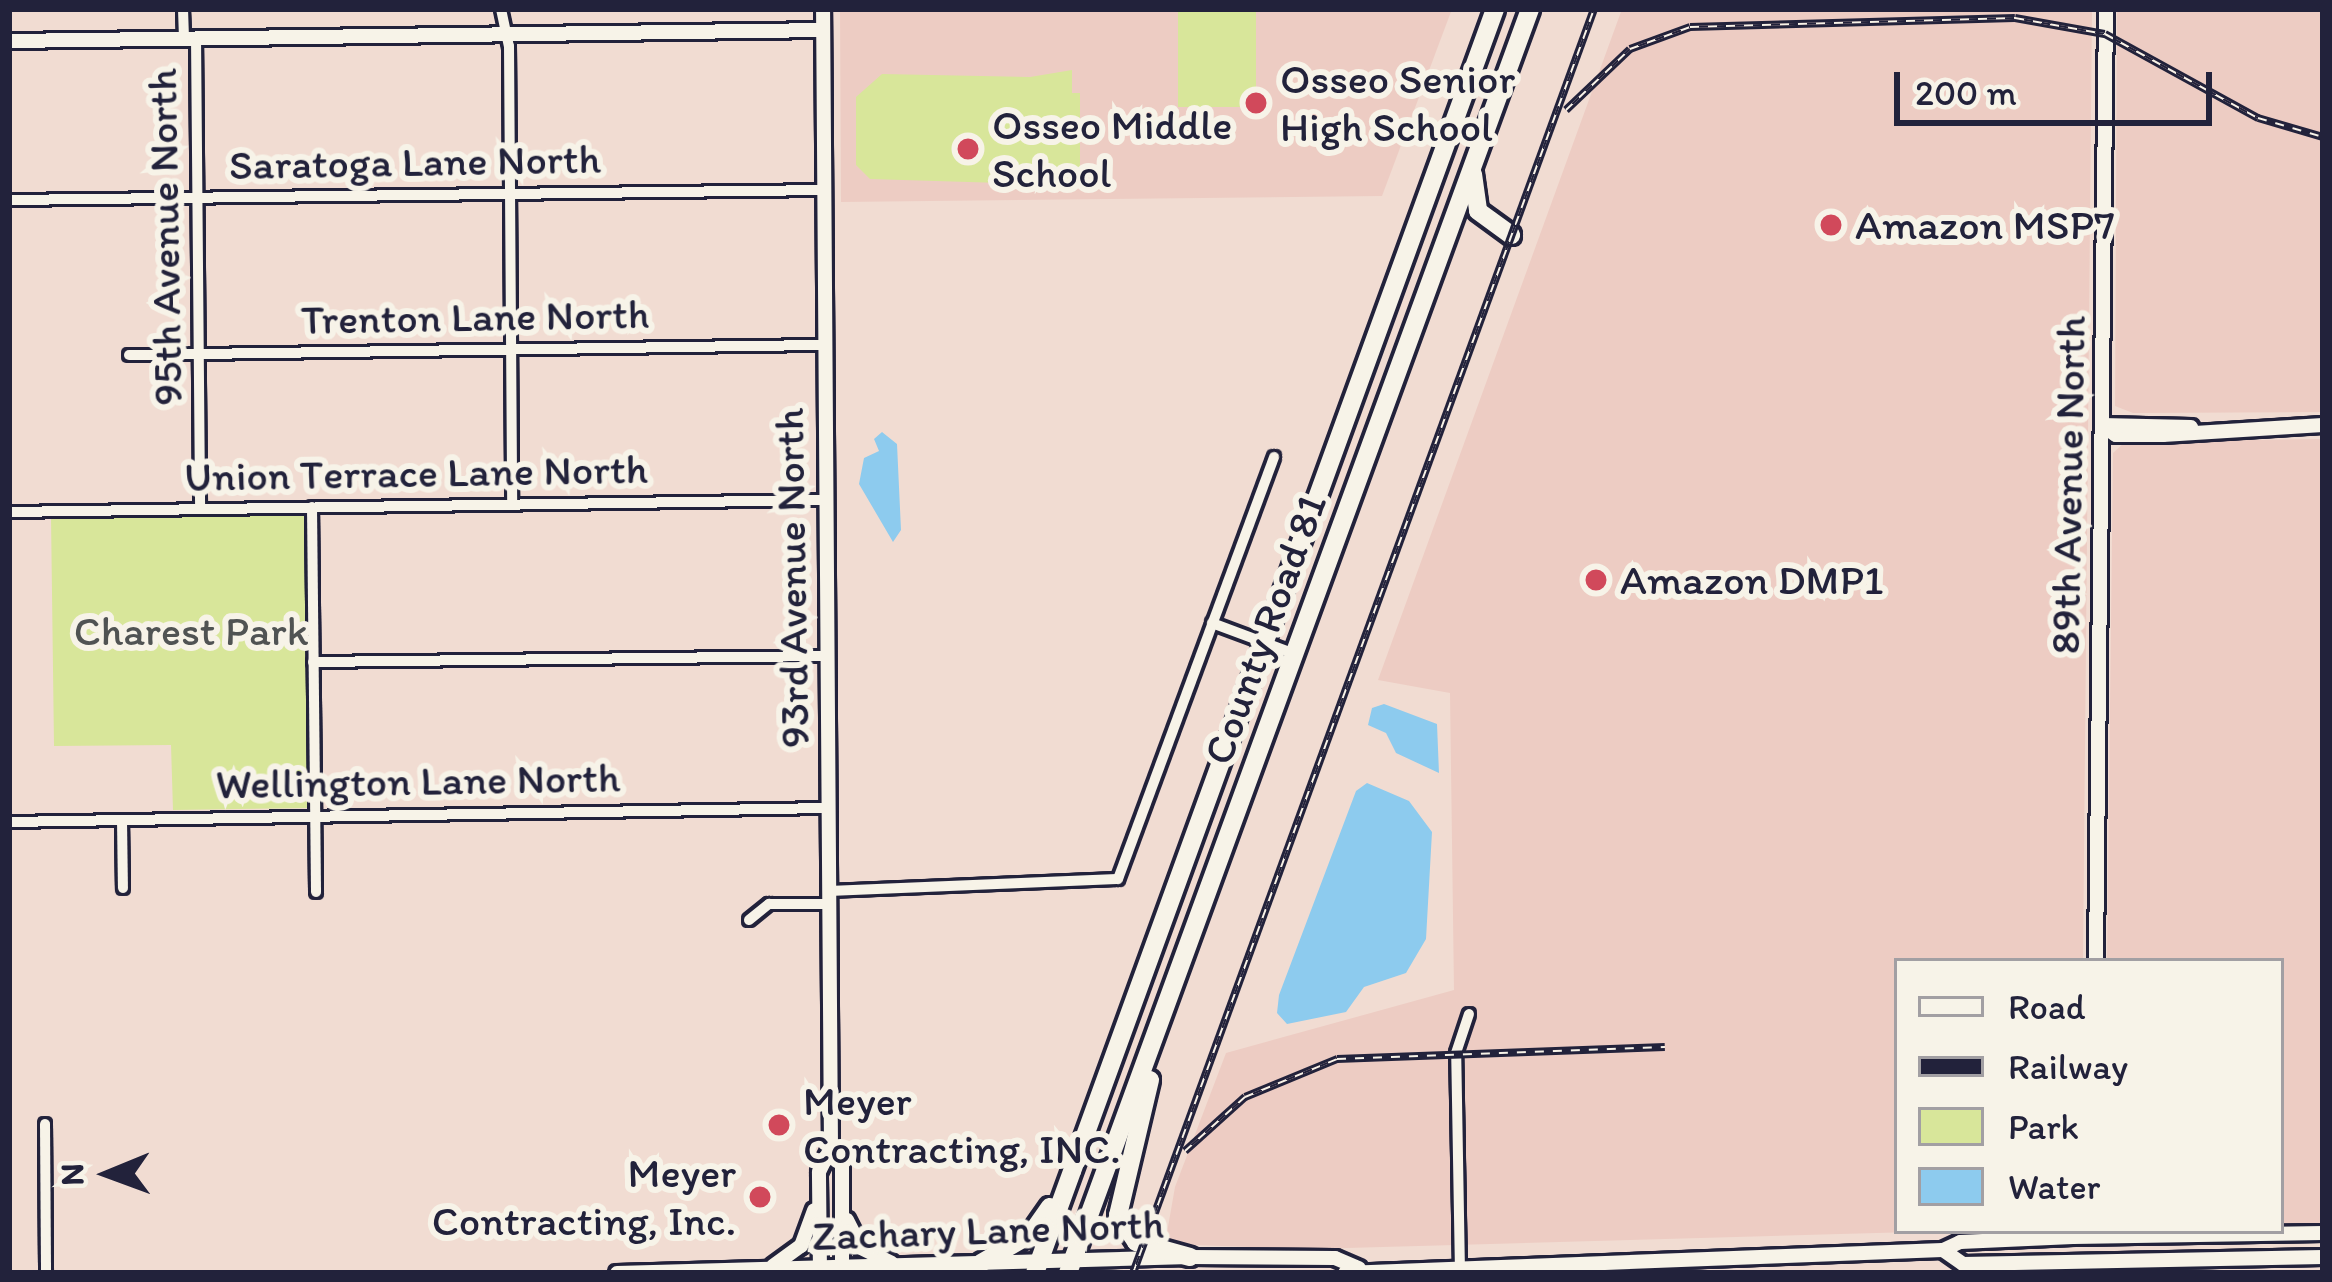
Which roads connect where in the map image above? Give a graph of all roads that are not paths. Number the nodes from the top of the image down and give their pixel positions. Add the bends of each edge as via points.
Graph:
1 (183, 9) edge
2 (501, 9) edge
3 (823, 9) edge
4 (1495, 9) edge
5 (1530, 9) edge
6 (2106, 9) edge
7 (823, 30) junction
8 (505, 34) junction
9 (190, 38) junction
10 (9, 41) edge
11 (1474, 161) junction
12 (822, 190) junction
13 (510, 194) junction
14 (198, 198) junction
15 (9, 200) edge
16 (1424, 204) junction
17 (1453, 218) junction
18 (823, 345) junction
19 (511, 350) junction
20 (129, 355) dead end
21 (199, 355) junction
22 (2102, 425) junction
23 (2323, 425) edge
24 (1274, 457) dead end
25 (825, 500) junction
26 (512, 504) junction
27 (312, 507) junction
28 (200, 508) junction
29 (9, 512) edge
30 (1212, 623) junction
31 (1264, 643) junction
32 (1294, 654) junction
33 (826, 656) junction
34 (313, 662) junction
35 (828, 808) junction
36 (315, 815) junction
37 (122, 820) junction
38 (9, 822) edge
39 (123, 888) dead end
40 (316, 892) dead end
41 (828, 898) junction
42 (749, 920) dead end
43 (2096, 958) edge
44 (1169, 994) junction
45 (1469, 1014) dead end
46 (1099, 1093) junction
47 (44, 1124) dead end
48 (831, 1147) junction
49 (819, 1188) junction
50 (842, 1203) junction
51 (2284, 1233) edge
52 (2323, 1233) edge
53 (2093, 1234) edge
54 (1943, 1250) junction
55 (1190, 1257) junction
56 (2323, 1257) edge
57 (981, 1263) junction
58 (1774, 1265) edge
59 (903, 1266) junction
60 (1071, 1266) edge
61 (1037, 1267) edge
62 (2092, 1267) edge
63 (764, 1269) junction
64 (1460, 1269) edge
65 (842, 1270) edge
66 (1352, 1270) edge
67 (820, 1271) edge
68 (46, 1273) edge
69 (616, 1273) edge

1 - 9 street, 95th Avenue North
2 - 8 street
3 - 7 street, 93rd Avenue North
4 - 16 highway, County Road 81
5 - 11 highway, County Road 81
6 - 22 street, 89th Avenue North
7 - 8 street
7 - 12 street, 93rd Avenue North
8 - 9 street
8 - 13 street
9 - 10 street
9 - 14 street, 95th Avenue North
11 - 17 highway, County Road 81
11 - 17 highway via 1478,212 1511,236
12 - 13 street, Saratoga Lane North
12 - 18 street, 93rd Avenue North
13 - 14 street, Saratoga Lane North
13 - 19 street
14 - 15 street, Saratoga Lane North
14 - 21 street, 95th Avenue North
16 - 17 street
16 - 31 highway, County Road 81
17 - 32 highway, County Road 81
18 - 19 street, Trenton Lane North
18 - 25 street, 93rd Avenue North
19 - 21 street, Trenton Lane North
19 - 26 street
20 - 21 street, Trenton Lane North
21 - 28 street, 95th Avenue North
22 - 23 street
22 - 43 street, 89th Avenue North
24 - 30 street
25 - 26 street, Union Terrace Lane North
25 - 33 street, 93rd Avenue North
26 - 27 street, Union Terrace Lane North
27 - 28 street, Union Terrace Lane North
27 - 34 street
28 - 29 street, Union Terrace Lane North
30 - 31 street
30 - 41 street via 1118,879
31 - 32 street
31 - 46 highway, County Road 81
32 - 44 highway, County Road 81
33 - 34 street
33 - 35 street, 93rd Avenue North
34 - 36 street
35 - 36 street, Wellington Lane North
35 - 41 street, 93rd Avenue North
36 - 37 street, Wellington Lane North
36 - 40 street
37 - 38 street, Wellington Lane North
37 - 39 street
41 - 42 street via 769,904
41 - 48 street, 93rd Avenue North
44 - 55 highway via 1118,1204 1136,1242
44 - 60 highway, County Road 81
45 - 64 street via 1456,1053
46 - 57 highway via 1038,1226
46 - 61 highway, County Road 81
47 - 68 street
48 - 49 street, 93rd Avenue North
48 - 50 street, 93rd Avenue North via 842,1166
49 - 63 street via 801,1246
49 - 67 street, 93rd Avenue North
50 - 59 street via 861,1248
50 - 65 street, 93rd Avenue North
51 - 52 street, Zachary Lane North
53 - 54 street, Zachary Lane North via 1960,1242
53 - 62 street
54 - 58 street, Zachary Lane North
54 - 62 street, Zachary Lane North via 1963,1264
55 - 60 street, Zachary Lane North
55 - 66 street, Zachary Lane North via 1335,1258
56 - 62 street, Zachary Lane North
57 - 59 street, Zachary Lane North
57 - 61 street, Zachary Lane North
58 - 64 street, Zachary Lane North
59 - 65 street, Zachary Lane North
60 - 61 street, Zachary Lane North
63 - 67 street, Zachary Lane North
63 - 69 street, Zachary Lane North
64 - 66 street, Zachary Lane North
65 - 67 street, Zachary Lane North

